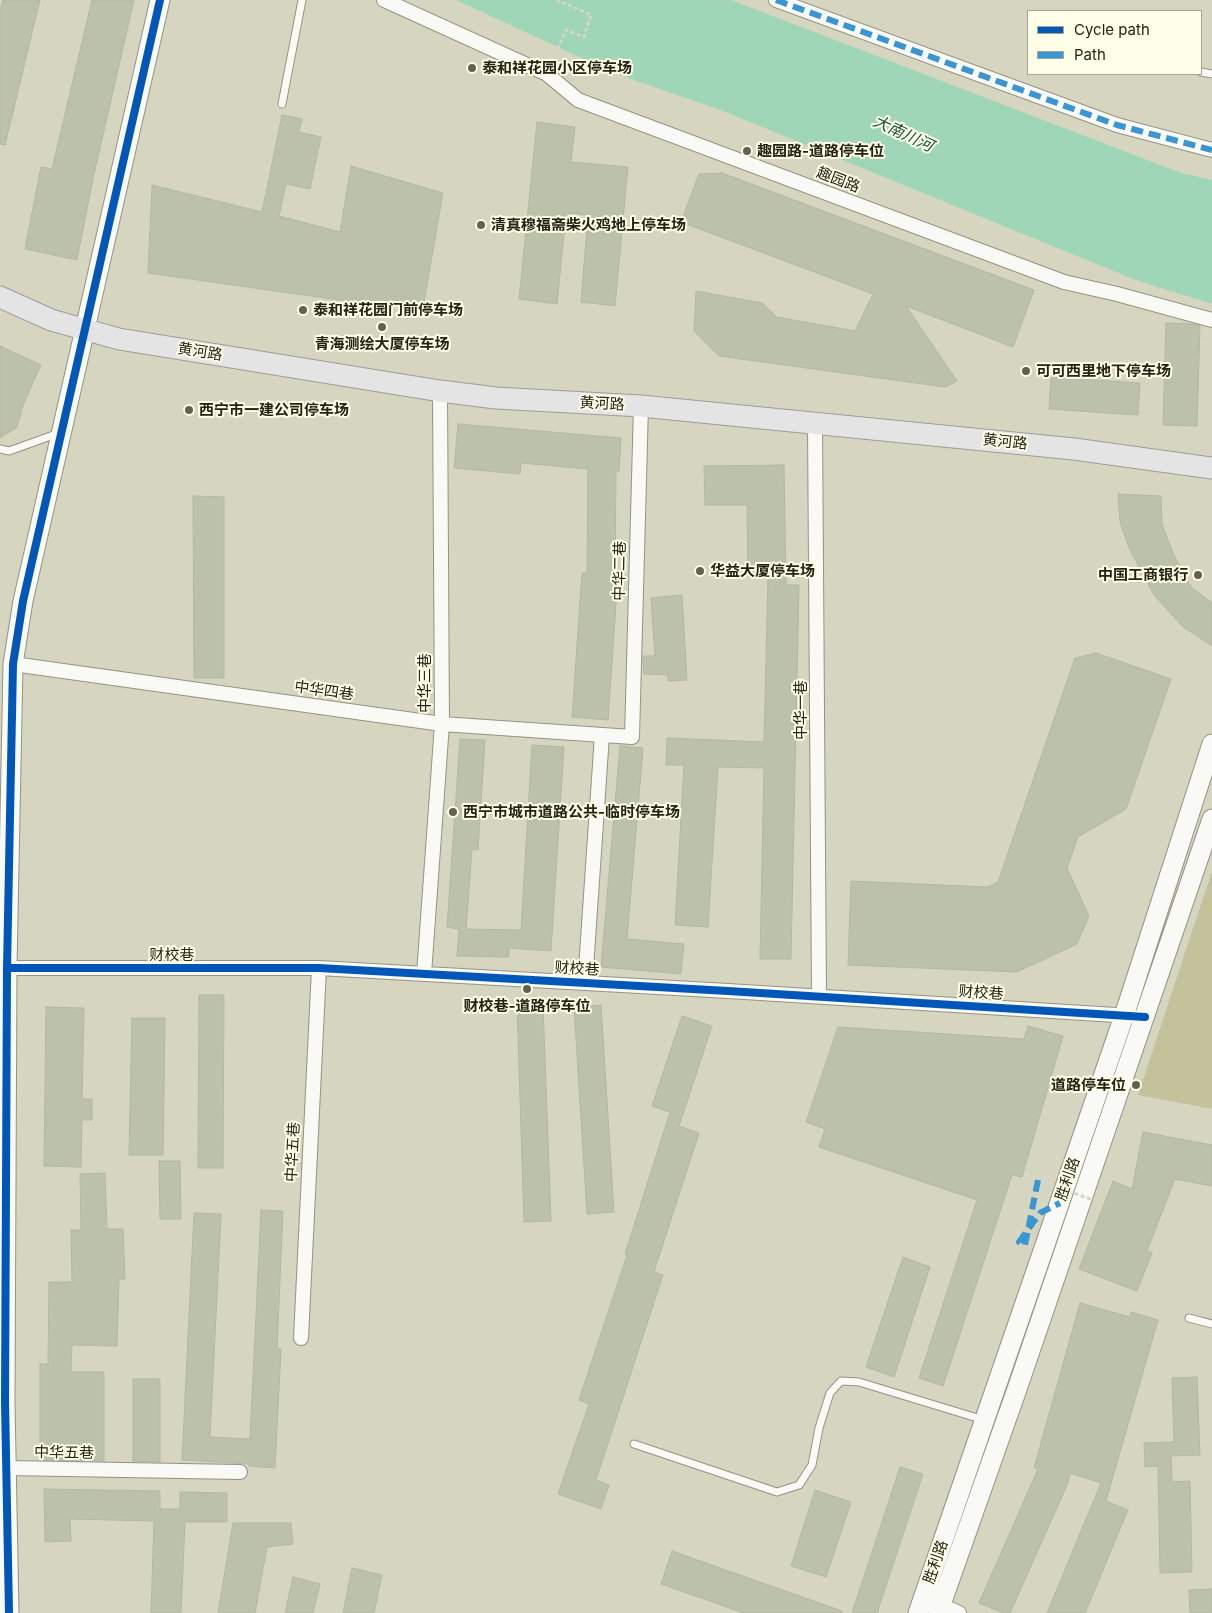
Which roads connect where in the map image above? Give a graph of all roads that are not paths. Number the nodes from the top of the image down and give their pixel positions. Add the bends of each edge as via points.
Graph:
1 (160, 0) edge
2 (302, 0) edge
3 (384, 0) edge
4 (776, 0) edge
5 (282, 104) dead end
6 (1212, 150) edge
7 (0, 297) edge
8 (1212, 320) edge
9 (86, 329) junction
10 (440, 391) junction
11 (641, 406) junction
12 (815, 424) junction
13 (62, 432) junction
14 (0, 449) edge
15 (1212, 468) edge
16 (13, 664) junction
17 (442, 724) junction
18 (602, 735) junction
19 (632, 737) joint
20 (1212, 744) edge
21 (1212, 819) edge
22 (4, 919) edge
23 (7, 968) junction
24 (319, 968) junction
25 (424, 974) junction
26 (585, 983) junction
27 (819, 996) junction
28 (1124, 1016) junction
29 (1145, 1017) junction
30 (1188, 1318) dead end
31 (1212, 1324) edge
32 (301, 1338) dead end
33 (985, 1420) junction
34 (634, 1444) dead end
35 (7, 1468) junction
36 (240, 1472) dead end
37 (939, 1609) edge
38 (9, 1613) edge
39 (918, 1613) edge
40 (959, 1613) edge

1 - 9 main road
2 - 5 lane
3 - 8 street, 趣园路 via 547,74 578,100 1064,282
4 - 6 street via 1117,125
7 - 9 main road, 黄河路 via 51,320
9 - 10 main road, 黄河路 via 118,339
9 - 13 main road
10 - 11 main road, 黄河路 via 496,398
10 - 17 street, 中华三巷
11 - 12 main road, 黄河路
11 - 19 street, 中华二巷
12 - 15 main road, 黄河路 via 1074,449
12 - 27 street, 中华一巷
13 - 14 lane via 10,450
13 - 16 main road via 23,601
16 - 17 street, 中华四巷
16 - 22 main road
17 - 18 street, 中华四巷
17 - 25 street, 中华三巷
18 - 19 street, 中华四巷
18 - 26 street
20 - 28 main road, 胜利路
21 - 29 main road, 胜利路
22 - 23 main road
23 - 24 street, 财校巷
23 - 35 main road
24 - 25 street, 财校巷
24 - 32 street, 中华五巷
25 - 26 street, 财校巷
26 - 27 street, 财校巷
27 - 28 street, 财校巷
28 - 29 street, 财校巷
28 - 33 main road, 胜利路
29 - 37 main road, 胜利路
30 - 31 lane
33 - 34 lane via 859,1382 841,1381 830,1393 812,1465 799,1485 777,1492
33 - 39 main road, 胜利路
35 - 36 street, 中华五巷
35 - 38 main road
37 - 40 street

